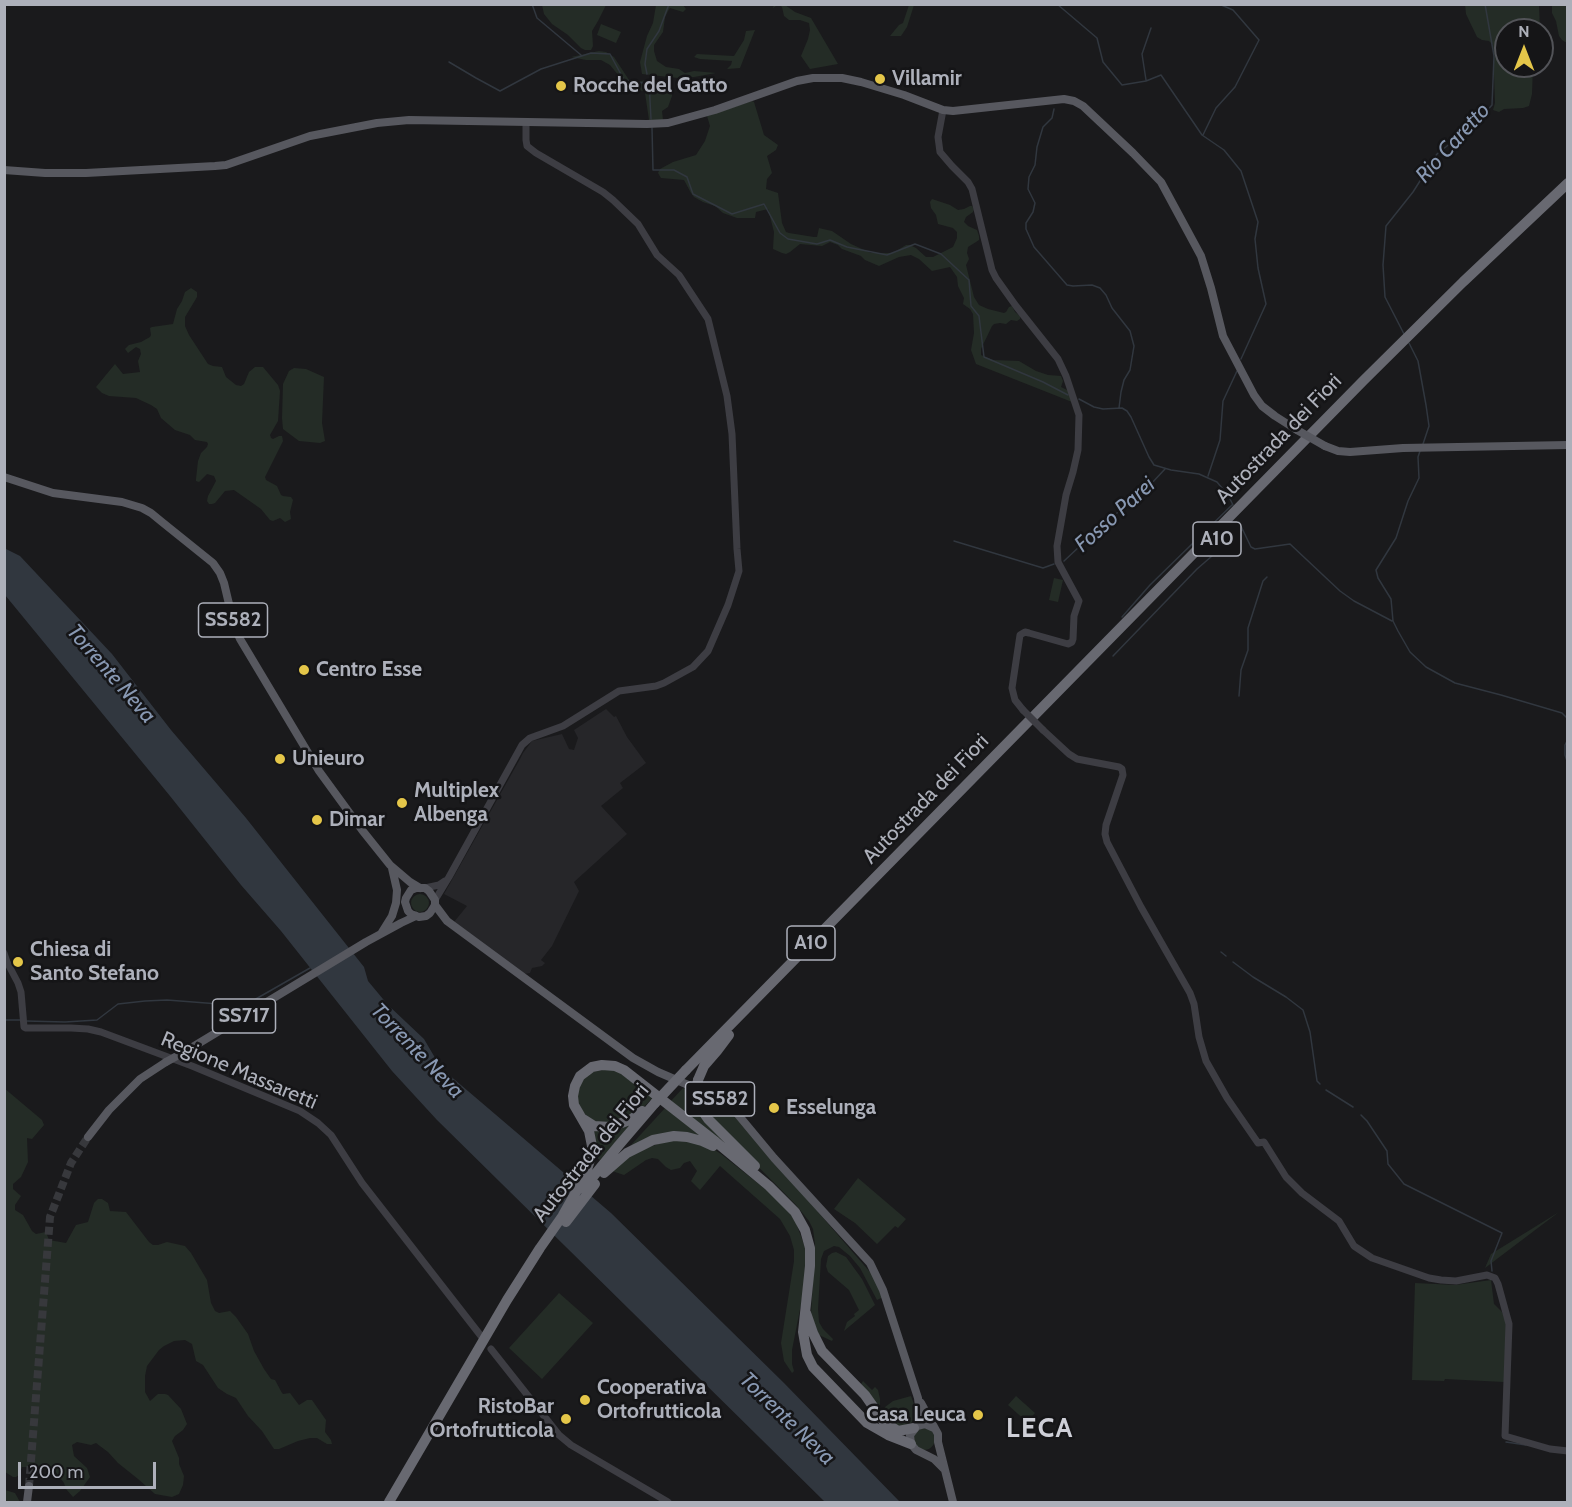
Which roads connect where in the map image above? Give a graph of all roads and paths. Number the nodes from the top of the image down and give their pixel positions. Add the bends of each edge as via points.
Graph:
1 (943, 110) junction
2 (526, 122) junction
3 (4, 170) edge
4 (1568, 183) edge
5 (1568, 191) edge
6 (1568, 445) edge
7 (4, 477) edge
8 (393, 868) junction
9 (449, 877) junction
10 (422, 888) junction
11 (406, 900) junction
12 (435, 903) junction
13 (416, 916) junction
14 (426, 916) junction
15 (447, 921) junction
16 (382, 932) junction
17 (4, 953) edge
18 (691, 1075) junction
19 (656, 1103) junction
20 (580, 1117) junction
21 (88, 1137) tunnel mouth
22 (735, 1157) junction
23 (601, 1171) junction
24 (769, 1186) junction
25 (563, 1215) junction
26 (509, 1302) junction
27 (806, 1313) junction
28 (481, 1336) dead end
29 (491, 1349) dead end
30 (918, 1398) junction
31 (916, 1427) junction
32 (933, 1428) junction
33 (938, 1442) junction
34 (911, 1444) junction
35 (1568, 1451) edge
36 (922, 1452) junction
37 (945, 1470) junction
38 (28, 1486) tunnel mouth
39 (27, 1503) edge
40 (389, 1503) edge
41 (397, 1503) edge
42 (668, 1503) edge
43 (953, 1503) edge

1 - 2 main road via 861,82 813,78 668,123
1 - 6 main road, bridge via 1064,99 1083,106 1154,173 1169,194 1201,256 1223,336 1254,395 1275,416 1325,446 1350,452
1 - 35 street, bridge via 938,137 940,152 972,189 992,270 1058,359 1079,416 1078,450 1057,546 1058,562 1079,602 1073,639 1068,644 1025,632 1020,635 1012,688 1015,700 1069,754 1122,769 1106,825 1110,848 1190,993 1206,1061 1258,1143 1268,1146 1286,1177 1339,1221 1354,1246 1372,1258 1429,1278 1456,1281 1492,1275 1509,1324 1505,1436
2 - 3 main road via 377,123 310,136 226,165 78,173
2 - 9 street via 528,146 603,192 638,224 657,255 679,275 708,319 732,434 740,571 708,651 693,667 656,686 619,691 558,729 530,738 522,745
4 - 18 highway, Autostrada dei Fiori / A10 via 1364,380
5 - 18 highway, Autostrada dei Fiori / A10 via 1410,344
7 - 8 main road, SS582 via 53,493 142,508 216,567 246,651 321,773
8 - 10 main road, SS582
8 - 11 main road, SS582
8 - 16 main road via 396,903
9 - 10 street via 439,885
9 - 12 street
10 - 11 main road via 411,891
10 - 12 main road via 433,895
11 - 13 main road via 408,911
11 - 16 main road, SS717
12 - 14 main road
12 - 15 main road, SS582
13 - 14 main road
13 - 16 main road, SS717
14 - 15 main road, SS582
15 - 30 main road, SS582 via 633,1058 723,1100 735,1111 870,1263 884,1290
16 - 21 main road, SS717, bridge via 140,1079
17 - 28 street, Regione Massaretti via 21,992 24,1023 101,1032 310,1117 331,1135 362,1183
18 - 19 highway, Autostrada dei Fiori / A10
18 - 19 highway, Autostrada dei Fiori / A10, bridge via 672,1085
18 - 24 highway, bridge via 708,1119
19 - 20 highway via 617,1125 598,1127
19 - 23 highway, Autostrada dei Fiori / A10
20 - 22 highway via 573,1101 578,1081 592,1067 611,1065 624,1070
20 - 25 highway via 589,1131 590,1160
22 - 23 highway via 702,1140 667,1137 632,1150
22 - 24 highway
23 - 25 highway, Autostrada dei Fiori / A10
23 - 26 highway, Autostrada dei Fiori / A10
24 - 27 highway via 795,1212 808,1239
25 - 26 highway, Autostrada dei Fiori / A10
26 - 40 highway, Autostrada dei Fiori / A10
26 - 41 highway, Autostrada dei Fiori / A10
27 - 31 highway via 822,1351 865,1395 884,1422 898,1431
27 - 34 highway via 804,1344 819,1375 867,1423
29 - 42 street via 559,1435
30 - 31 main road, SS582 via 920,1414
30 - 32 main road, SS582
31 - 32 main road via 926,1424
31 - 34 main road via 910,1435
32 - 33 main road
33 - 36 main road via 934,1449
33 - 37 main road
34 - 36 main road
36 - 37 main road
37 - 43 main road
38 - 39 main road

